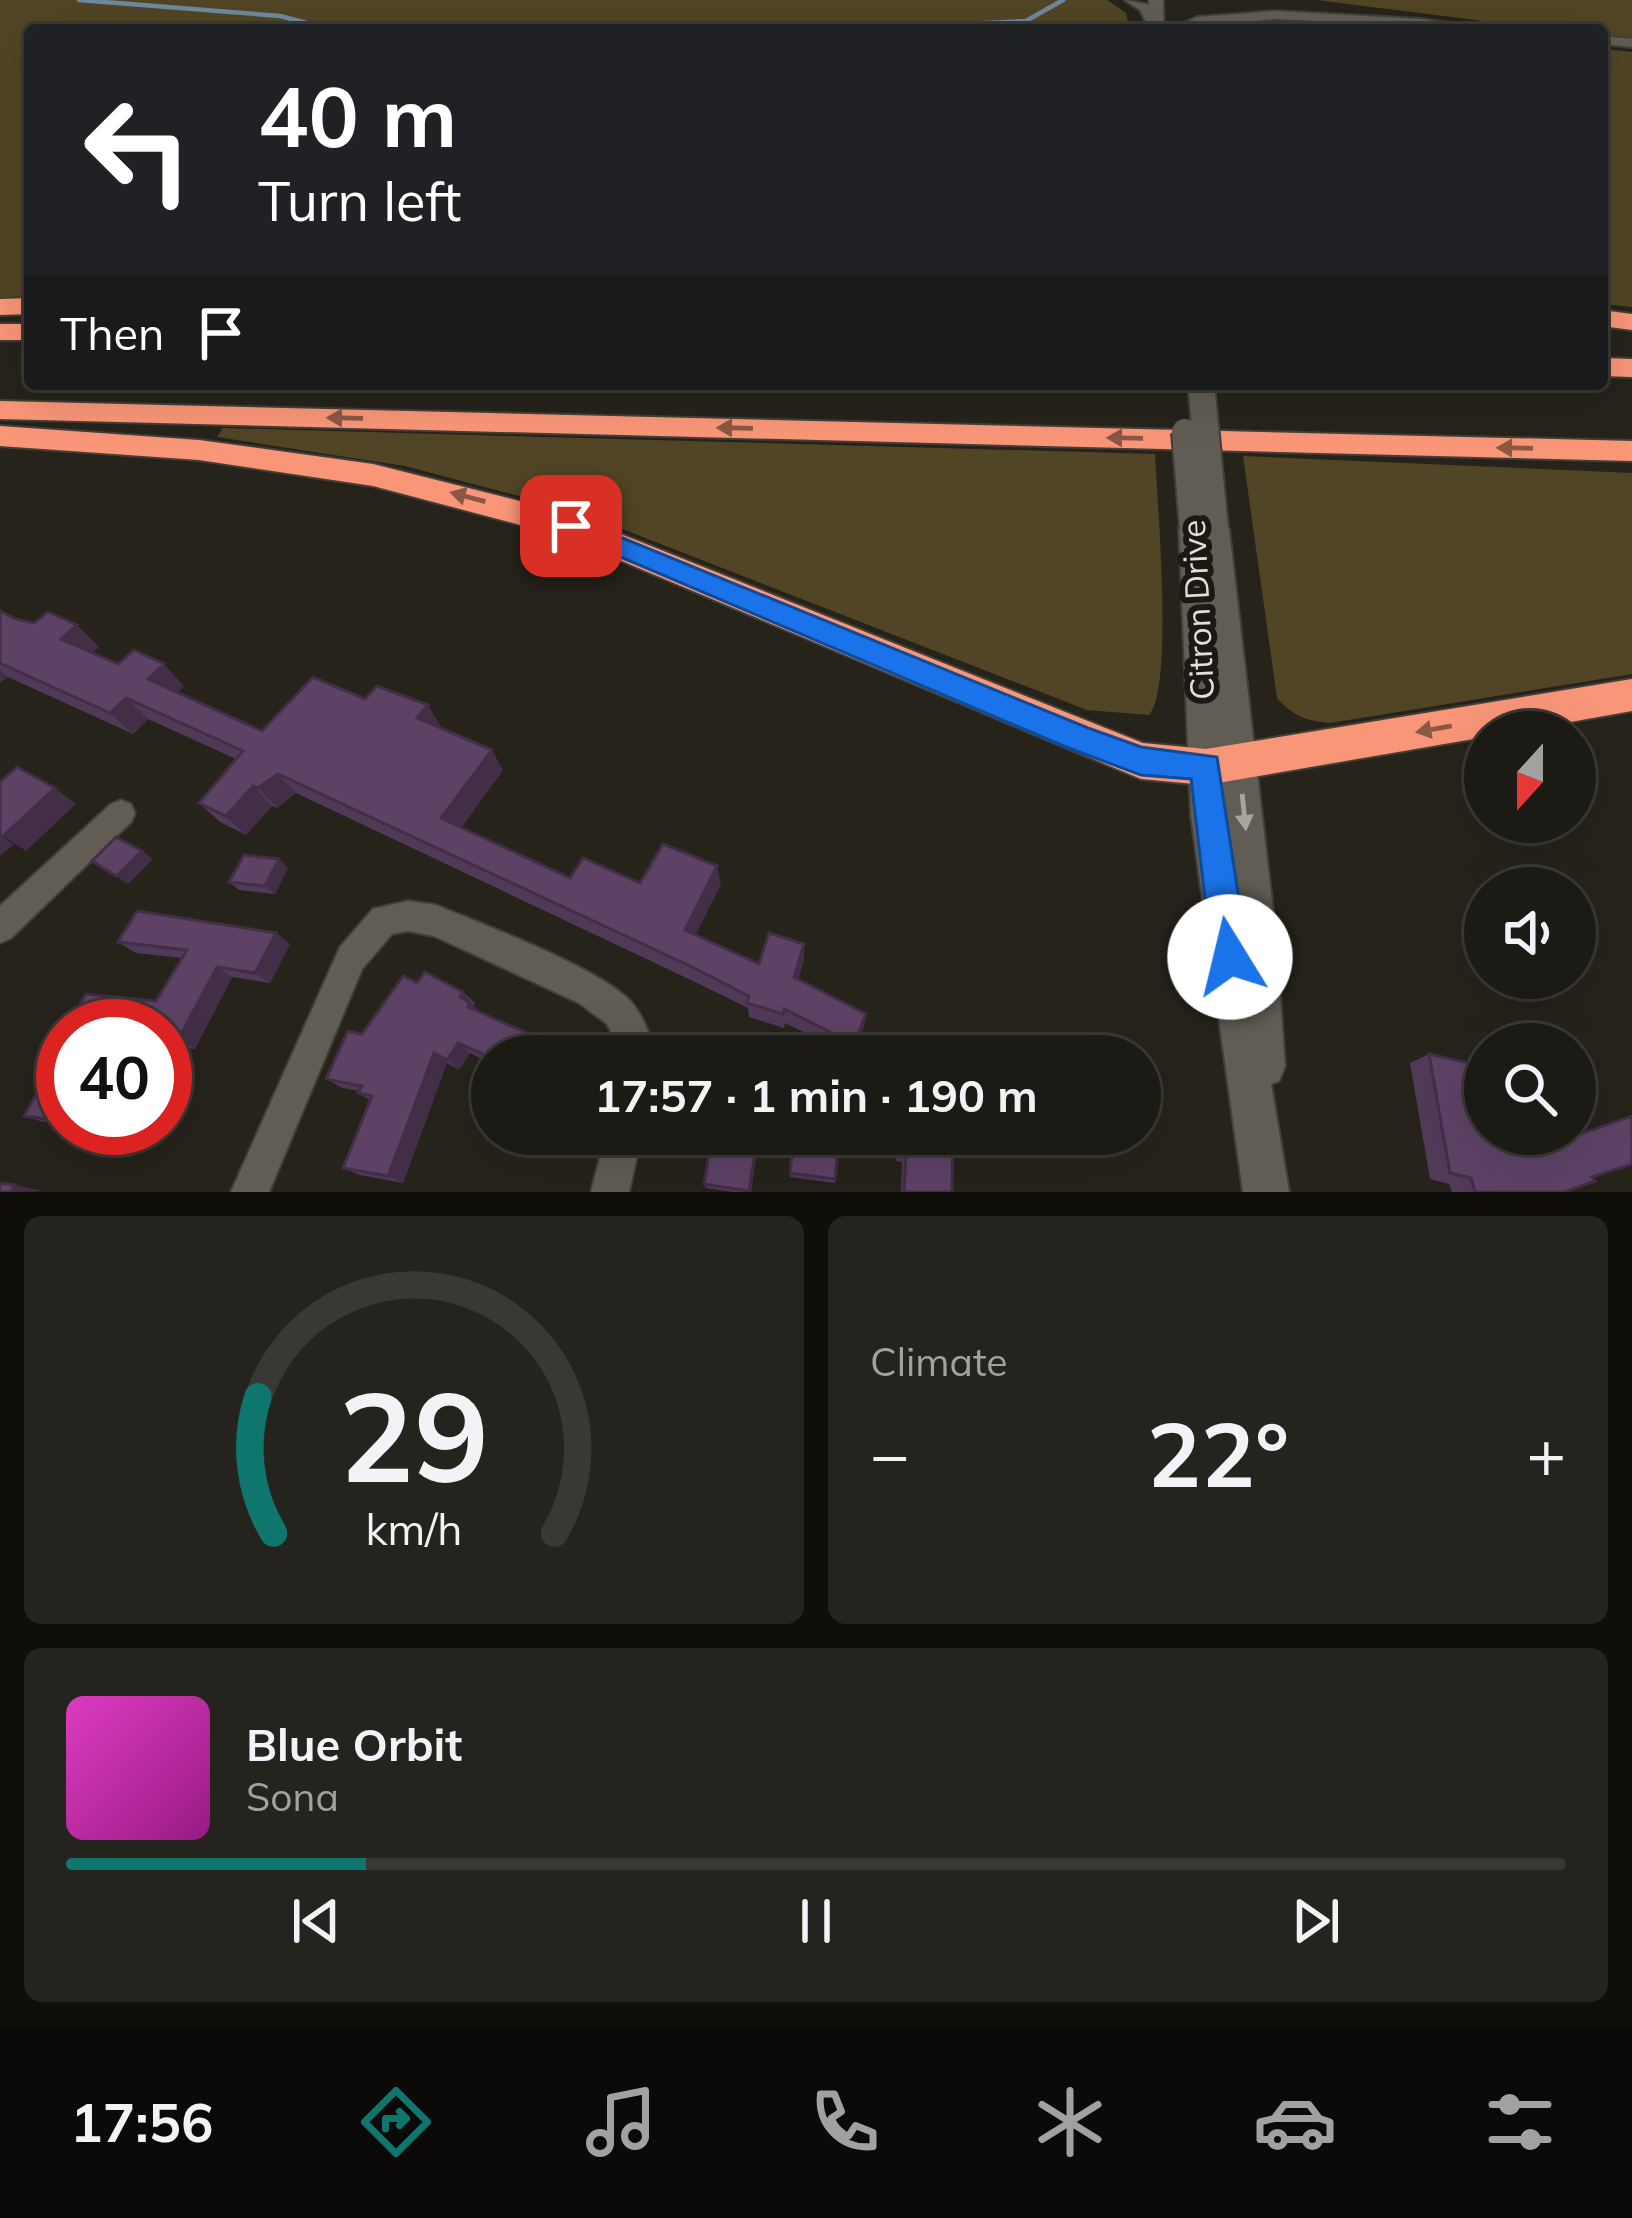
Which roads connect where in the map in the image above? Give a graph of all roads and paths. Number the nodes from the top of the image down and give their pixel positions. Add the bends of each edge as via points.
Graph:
1 (1132, 0) edge
2 (1241, 0) edge
3 (1280, 0) edge
4 (1154, 24) edge
5 (1179, 24) edge
6 (1443, 24) edge
7 (1453, 24) edge
8 (1460, 24) edge
9 (1183, 390) edge
10 (1201, 390) edge
11 (0, 410) edge
12 (0, 436) edge
13 (1632, 451) edge
14 (1204, 528) junction
15 (1632, 695) edge
16 (1222, 764) junction
17 (121, 813) dead end
18 (0, 928) edge
19 (632, 1035) edge
20 (618, 1155) edge
21 (250, 1192) edge
22 (610, 1192) edge
23 (1269, 1192) edge

1 - 4 main road
2 - 7 main road
3 - 8 main road
5 - 6 main road via 1250,6
9 - 14 main road, Citron Drive, bridge
10 - 14 main road, Citron Drive, bridge
13 -> 11 highway
16 -> 12 highway via 1141,761 571,526 466,496 199,450
14 - 16 main road, Citron Drive
15 -> 16 highway
16 - 23 main road, Citron Drive via 1256,938
17 - 18 street
19 - 21 street via 620,1012 591,991 436,922 384,920 351,958
20 - 22 street

